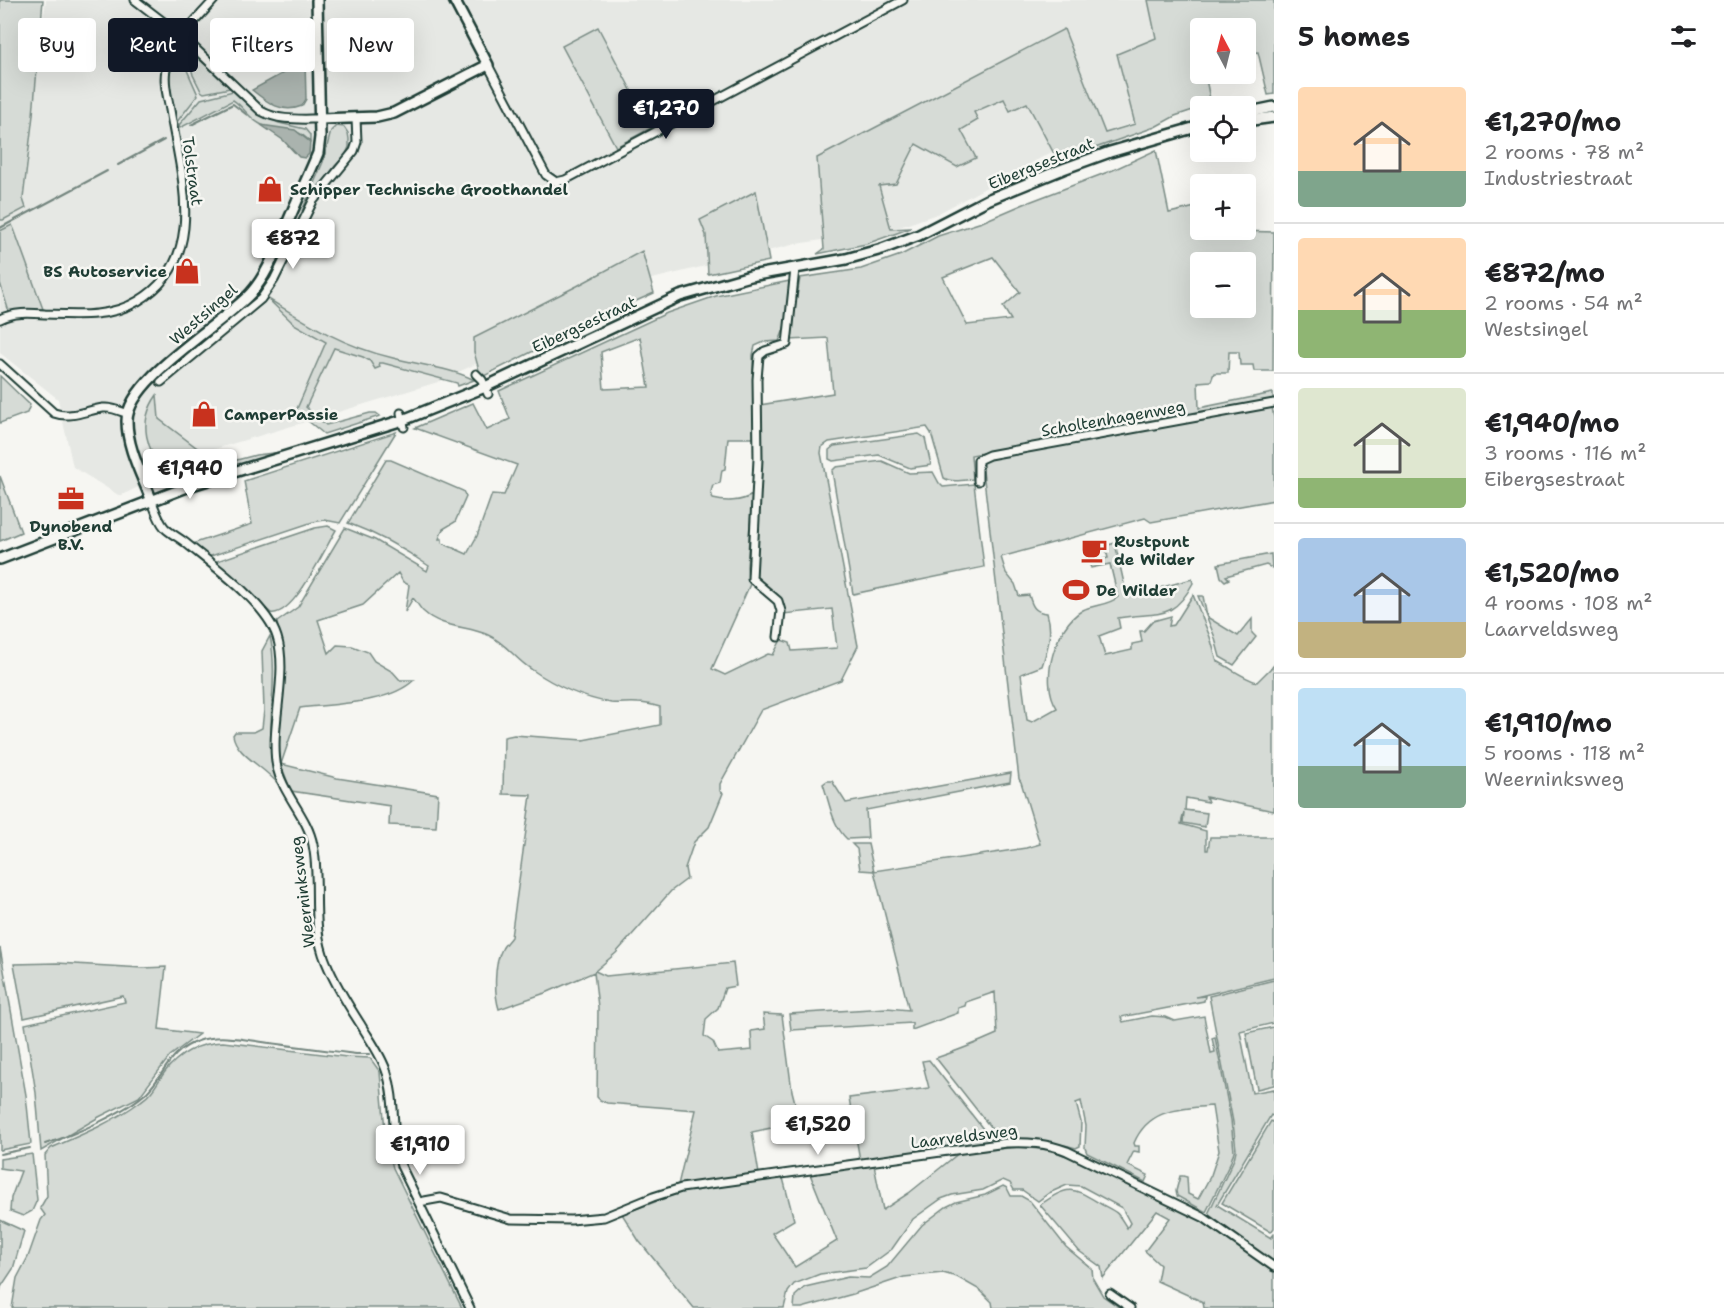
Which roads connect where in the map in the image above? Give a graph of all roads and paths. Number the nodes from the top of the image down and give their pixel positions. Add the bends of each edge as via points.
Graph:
1 (135, 0) edge
2 (214, 0) edge
3 (317, 0) edge
4 (454, 0) edge
5 (903, 0) edge
6 (158, 18) edge
7 (198, 18) edge
8 (198, 51) edge
9 (488, 65) junction
10 (166, 72) edge
11 (1274, 107) edge
12 (1256, 111) edge
13 (1274, 117) edge
14 (356, 118) junction
15 (320, 119) junction
16 (1256, 119) edge
17 (1190, 130) edge
18 (795, 269) junction
19 (0, 319) edge
20 (0, 364) edge
21 (476, 374) dead end
22 (161, 382) dead end
23 (487, 390) junction
24 (1274, 403) edge
25 (128, 414) junction
26 (978, 481) dead end
27 (151, 499) junction
28 (0, 559) edge
29 (778, 637) dead end
30 (419, 1202) junction
31 (1274, 1267) edge
32 (1110, 1294) dead end
33 (470, 1308) edge
34 (1130, 1308) edge

1 - 6 street
2 - 7 street, Tolstraat
3 - 15 main road, Westsingel
4 - 9 main road
5 - 9 street via 556,182 546,175
8 - 15 street via 261,111 291,120
9 - 14 main road via 394,113
10 - 19 street, Tolstraat via 186,211 180,252 171,268 138,302 114,311 81,315 14,314
11 - 12 main road
13 - 16 main road
14 - 15 main road
14 - 22 street, Westsingel via 354,151 313,201 267,292 253,308
15 - 25 main road, Westsingel via 318,153 258,283 242,302 145,384
17 - 18 main road, Eibergsestraat via 1110,152 1034,180 882,249
18 - 23 main road, Eibergsestraat via 750,276 680,296
18 - 29 street via 787,344 759,356 757,378 758,459 752,579 778,601 782,611
20 - 25 street via 54,413 62,416 104,408
21 - 23 street
23 - 27 main road, Eibergsestraat
24 - 26 street, Scholtenhagenweg via 989,455 978,460
25 - 27 main road via 130,444
27 - 28 main road, Eibergsestraat
27 - 30 street, Weerninksweg via 166,529 258,606 278,638 277,768 308,825 313,845 320,945 344,998 387,1071 396,1149
30 - 31 street, Laarveldsweg via 441,1198 512,1219 591,1219 681,1188 1031,1142 1067,1150 1203,1216
30 - 33 street, Weerninksweg
32 - 34 street

